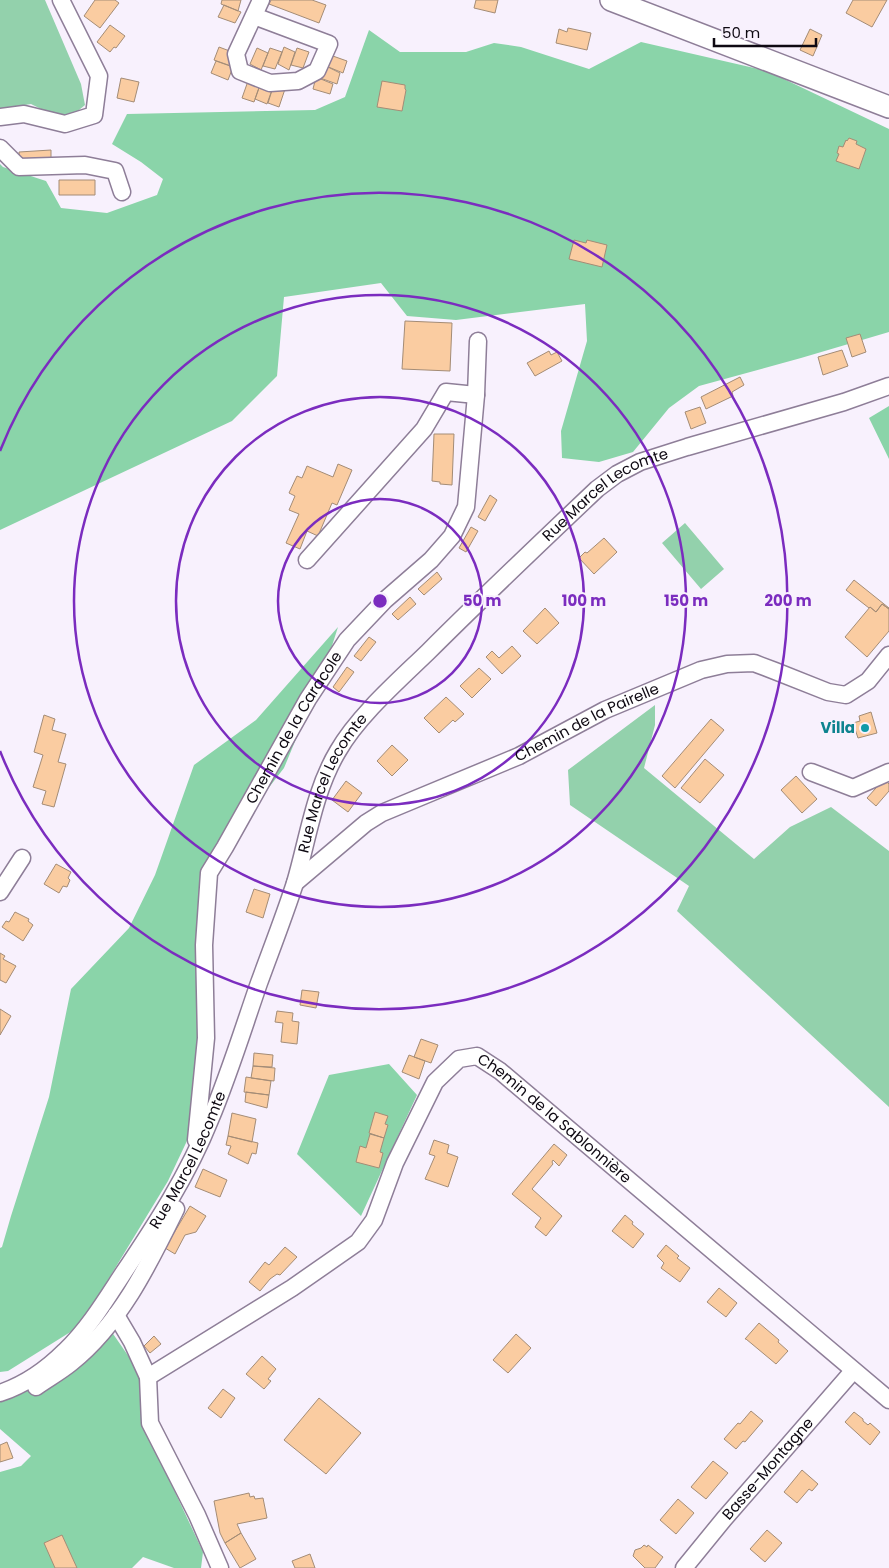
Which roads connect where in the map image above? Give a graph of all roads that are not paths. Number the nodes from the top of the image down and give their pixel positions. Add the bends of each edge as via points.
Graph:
1 (61, 0) edge
2 (261, 0) edge
3 (611, 0) edge
4 (254, 16) junction
5 (889, 106) edge
6 (0, 117) edge
7 (0, 148) edge
8 (122, 192) dead end
9 (478, 341) dead end
10 (889, 386) edge
11 (476, 395) junction
12 (307, 560) dead end
13 (889, 655) edge
14 (811, 772) dead end
15 (889, 772) edge
16 (22, 858) dead end
17 (295, 883) junction
18 (0, 892) edge
19 (195, 1152) junction
20 (116, 1315) junction
21 (854, 1371) junction
22 (148, 1377) junction
23 (0, 1393) edge
24 (889, 1400) edge
25 (0, 1404) edge
26 (220, 1568) edge
27 (684, 1568) edge

1 - 6 street via 99,76 94,115 65,124 24,114
2 - 4 street
3 - 5 main road
4 - 4 street via 236,54 240,71 270,83 298,81 318,71 329,44
7 - 8 street via 19,167 85,165 115,172
9 - 11 street, Chemin de la Caracole
10 - 17 street, Rue Marcel Lecomte via 640,462 596,489 353,729 326,775
11 - 12 street via 446,392 424,429
11 - 19 street, Chemin de la Caracole via 466,506 452,536 347,640 308,699 209,873 204,944 206,1038
13 - 17 street, Chemin de la Pairelle via 868,681 846,695 828,692 754,663 727,664 701,670 605,710 519,756 382,813
14 - 15 street via 854,788
16 - 18 street
17 - 19 street, Rue Marcel Lecomte via 230,1070
19 - 20 street via 186,1188 150,1260
19 - 23 street, Rue Marcel Lecomte via 138,1252 90,1322 65,1351 36,1375
20 - 22 street
20 - 25 street via 71,1363 33,1390
21 - 22 street, Chemin de la Sablonnière via 500,1071 477,1056 459,1059 435,1082 395,1163 374,1220 358,1242 292,1288
21 - 24 street, Chemin de la Sablonnière
21 - 27 street, Basse-Montagne
22 - 26 street via 150,1423

